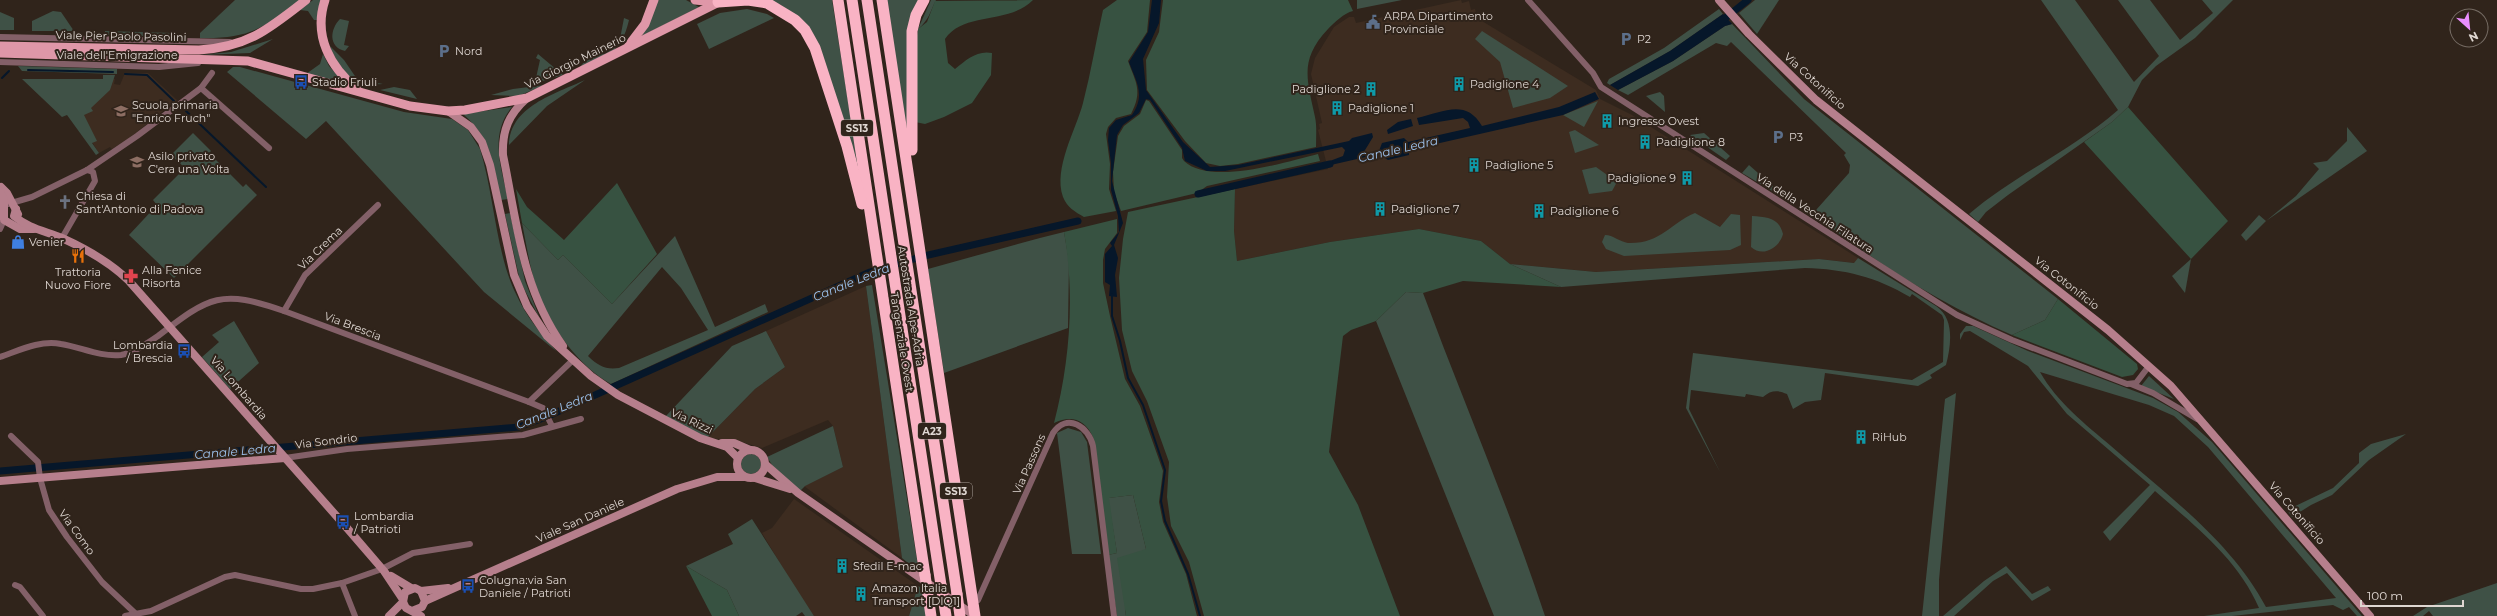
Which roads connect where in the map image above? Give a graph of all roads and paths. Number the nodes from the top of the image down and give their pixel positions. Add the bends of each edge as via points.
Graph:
1 (306, 0) edge
2 (325, 0) edge
3 (654, 0) edge
4 (695, 0) edge
5 (838, 0) edge
6 (852, 0) edge
7 (867, 0) edge
8 (882, 0) edge
9 (924, 0) edge
10 (1528, 0) edge
11 (1719, 0) edge
12 (720, 1) edge
13 (0, 37) edge
14 (242, 43) junction
15 (0, 46) edge
16 (624, 50) junction
17 (0, 53) edge
18 (223, 60) junction
19 (0, 62) edge
20 (11, 64) junction
21 (0, 65) edge
22 (212, 73) dead end
23 (201, 88) junction
24 (361, 93) junction
25 (528, 98) junction
26 (448, 111) junction
27 (269, 148) dead end
28 (87, 170) junction
29 (0, 187) edge
30 (0, 191) edge
31 (912, 193) junction
32 (378, 205) dead end
33 (513, 205) junction
34 (500, 208) junction
35 (9, 213) junction
36 (0, 229) edge
37 (34, 229) junction
38 (62, 238) junction
39 (876, 261) junction
40 (284, 311) junction
41 (171, 326) junction
42 (0, 357) edge
43 (573, 360) junction
44 (2149, 366) junction
45 (2131, 384) junction
46 (530, 402) junction
47 (581, 419) dead end
48 (552, 424) junction
49 (2205, 424) junction
50 (11, 436) dead end
51 (713, 443) junction
52 (750, 450) junction
53 (283, 456) junction
54 (737, 460) junction
55 (765, 464) junction
56 (39, 476) junction
57 (744, 476) junction
58 (717, 477) junction
59 (755, 478) junction
60 (0, 481) edge
61 (798, 492) junction
62 (470, 544) dead end
63 (383, 570) junction
64 (342, 583) junction
65 (15, 585) dead end
66 (411, 588) junction
67 (455, 588) junction
68 (421, 591) junction
69 (402, 600) junction
70 (976, 602) junction
71 (423, 604) junction
72 (411, 610) junction
73 (136, 613) edge
74 (43, 616) edge
75 (125, 616) edge
76 (355, 616) edge
77 (389, 616) edge
78 (396, 616) edge
79 (421, 616) edge
80 (426, 616) edge
81 (931, 616) edge
82 (946, 616) edge
83 (960, 616) edge
84 (975, 616) edge
85 (1114, 616) edge
86 (2370, 616) edge

1 - 14 main road, Viale Pier Paolo Pasolini via 268,30
2 - 24 main road via 322,32 328,55 339,73
3 - 16 main road via 642,30
4 - 12 main road
5 - 39 highway, Tangenziale Ovest / SS13
6 - 82 highway, Autostrada Alpe-Adria / A23, bridge
7 - 83 highway, Autostrada Alpe-Adria / A23, bridge
8 - 31 highway, SS13
9 - 31 highway via 916,15 912,31
10 - 45 street, Via della Vecchia Filatura via 1593,73 1601,87 1957,315 2012,340
11 - 44 street, Via Cotonificio via 1816,100 2108,330
12 - 16 main road, Via Giorgio Mainerio
12 - 39 highway via 748,0 767,3 795,20 805,30 815,48 847,146 862,203 868,245
13 - 14 street, Viale dell'Emigrazione
14 - 15 main road, Viale Pier Paolo Pasolini via 199,50
16 - 25 main road, Via Giorgio Mainerio
17 - 18 main road, Viale Pier Paolo Pasolini
18 - 20 street, Viale dell'Emigrazione via 165,67
18 - 24 main road, Via Giorgio Mainerio via 252,62
19 - 20 street, Viale dell'Emigrazione
20 - 21 street, Viale dell'Emigrazione
22 - 23 street
23 - 27 street
23 - 28 street
24 - 26 main road, Via Giorgio Mainerio via 410,106
25 - 26 main road, Via Giorgio Mainerio via 491,107
25 - 33 street via 509,118 502,140
26 - 34 street via 471,127 482,142
28 - 35 street via 32,196
28 - 38 street via 93,172 95,180
29 - 35 street
30 - 35 street
31 - 70 highway, SS13
32 - 40 street, Via Crema via 305,275
33 - 34 street
33 - 43 street via 533,295 548,325
34 - 43 street via 514,275 527,306 547,336
35 - 36 street
35 - 37 street
35 - 37 street via 20,229
37 - 38 street, Via Lombardia
38 - 41 street, Via Lombardia via 124,276
39 - 81 highway, Tangenziale Ovest / SS13, bridge
40 - 41 street, Via Brescia via 253,301 222,298 196,308
40 - 46 street, Via Brescia
41 - 42 street, Via Brescia via 142,346 122,355 91,353 49,343 35,344
41 - 53 street, Via Lombardia
43 - 46 street
43 - 51 street, Via Rizzi via 618,396
44 - 45 street via 2140,379
44 - 49 street, Via Cotonificio
45 - 49 street, Via della Vecchia Filatura via 2178,406
46 - 48 street, Via Brescia via 540,406
47 - 48 street, Via Sondrio
48 - 53 street, Via Sondrio via 523,435
49 - 86 street, Via Cotonificio
50 - 56 street, Via Como via 38,462
51 - 52 street, Via Rizzi via 734,443
51 - 54 street, Via Rizzi via 731,449
52 - 54 street, Viale San Daniele
52 - 55 street, Viale San Daniele via 760,454
53 - 56 street, Via Sondrio
53 - 63 street, Via Lombardia
54 - 57 street via 738,470
54 - 58 street, Viale San Daniele via 731,469
55 - 59 street via 763,472
55 - 61 street, Viale San Daniele
56 - 60 street, Via Sondrio
56 - 73 street, Via Como via 50,510 67,537 102,582
57 - 58 street, Viale San Daniele
57 - 59 street, Viale San Daniele
58 - 67 street, Viale San Daniele via 677,489
59 - 61 street, Viale San Daniele
61 - 84 street, Viale San Daniele
62 - 63 street via 413,553
63 - 64 street
63 - 66 street, Via Lombardia
63 - 69 street, Via Lombardia
64 - 73 street via 301,589 235,575 224,577 151,611
64 - 76 street
65 - 74 street
66 - 68 street
66 - 69 street via 405,592
67 - 68 street, Viale San Daniele
67 - 71 street, Viale San Daniele
68 - 71 street
69 - 72 street
69 - 77 street
70 - 84 highway, SS13
70 - 85 street, Via Passons via 1053,434 1061,425 1074,423 1088,432 1093,446
71 - 72 street
71 - 80 street
72 - 78 street
72 - 79 street
73 - 75 street

